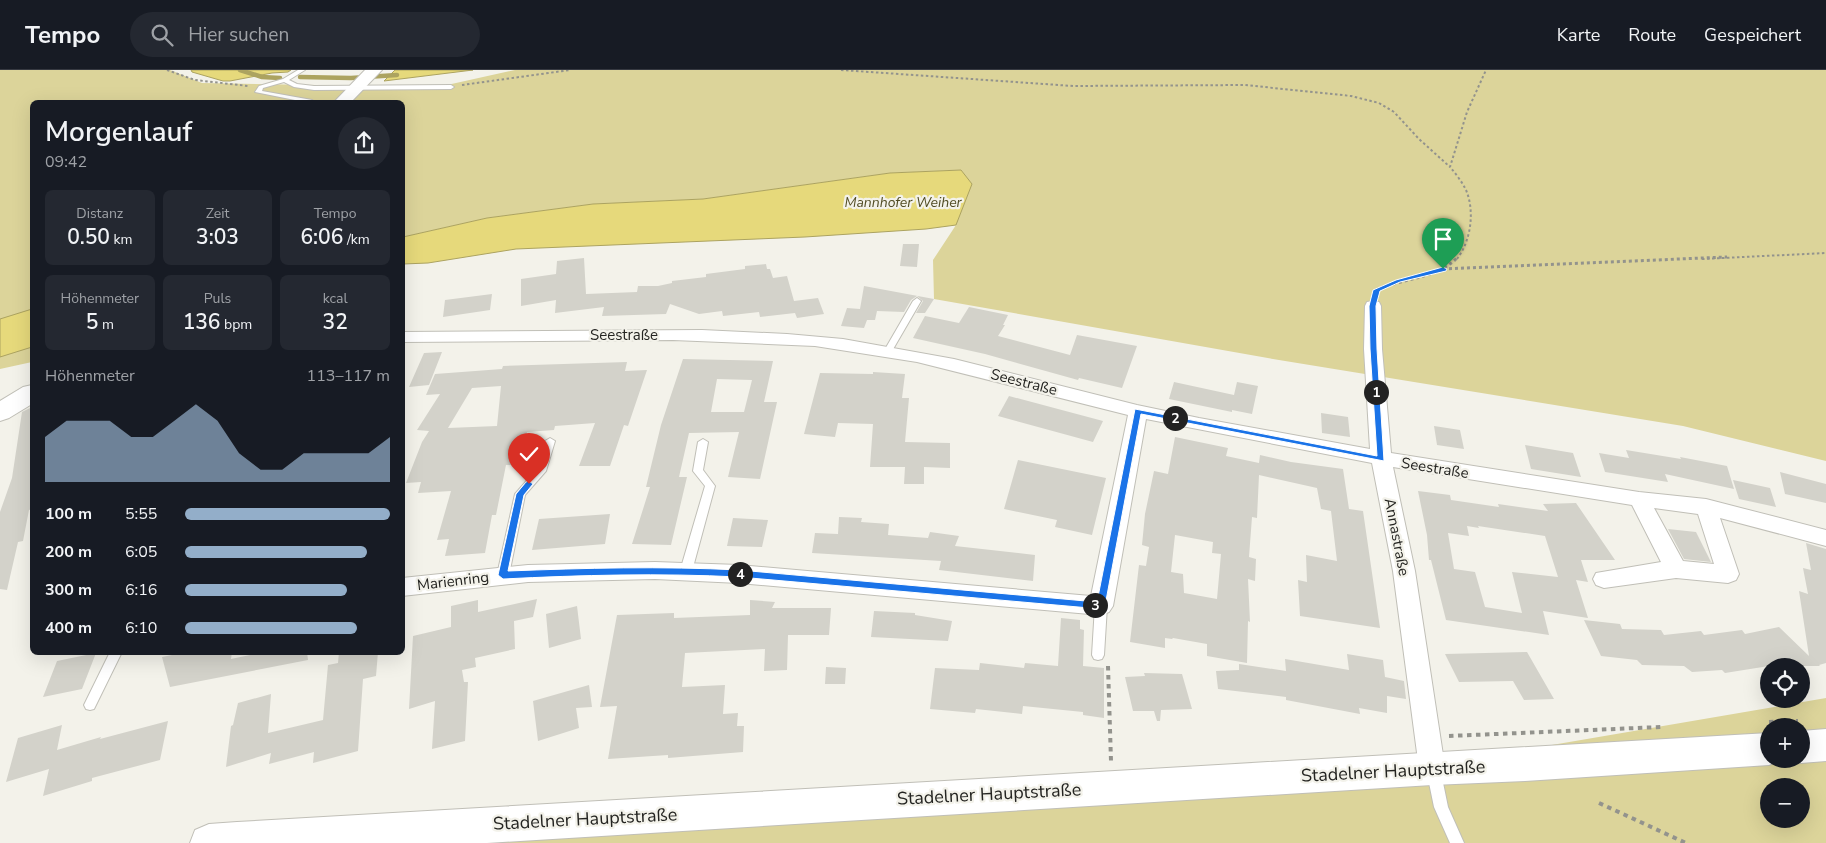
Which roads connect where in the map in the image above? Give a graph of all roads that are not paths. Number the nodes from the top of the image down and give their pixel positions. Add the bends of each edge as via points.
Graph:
1 (302, 70) edge
2 (285, 80) junction
3 (452, 87) road end
4 (355, 88) edge
5 (301, 100) edge
6 (917, 301) dead end
7 (1373, 306) road end
8 (405, 337) edge
9 (888, 351) junction
10 (30, 394) edge
11 (1138, 411) junction
12 (0, 412) edge
13 (550, 442) dead end
14 (703, 442) dead end
15 (1381, 459) junction
16 (1639, 499) junction
17 (1706, 507) junction
18 (1826, 538) edge
19 (1676, 569) junction
20 (686, 571) junction
21 (503, 575) junction
22 (1604, 579) dead end
23 (405, 587) edge
24 (1101, 606) junction
25 (115, 655) edge
26 (1098, 655) road end
27 (90, 705) dead end
28 (1760, 737) edge
29 (1430, 752) junction
30 (209, 843) edge
31 (1457, 843) edge

1 - 2 lane
2 - 4 lane via 296,86
2 - 5 lane via 261,87 258,92
3 - 4 lane
6 - 9 lane
7 - 15 street, Annastraße
8 - 9 street, Seestraße via 763,337
9 - 11 street, Seestraße
10 - 12 main road
11 - 15 street, Seestraße
11 - 24 street
13 - 21 lane, Marienring via 541,471 520,494
14 - 20 lane via 698,471 710,486
15 - 16 street, Seestraße
15 - 29 street, Annastraße via 1404,571
16 - 17 street, Seestraße
16 - 19 street
17 - 18 street, Seestraße
17 - 19 street via 1728,574
19 - 22 street
20 - 21 street, Marienring via 606,570
20 - 24 street, Marienring
21 - 23 street, Marienring
24 - 26 lane
25 - 27 lane
28 - 29 main road, Stadelner Hauptstraße via 1525,765
29 - 30 main road, Stadelner Hauptstraße
29 - 31 lane via 1441,806

